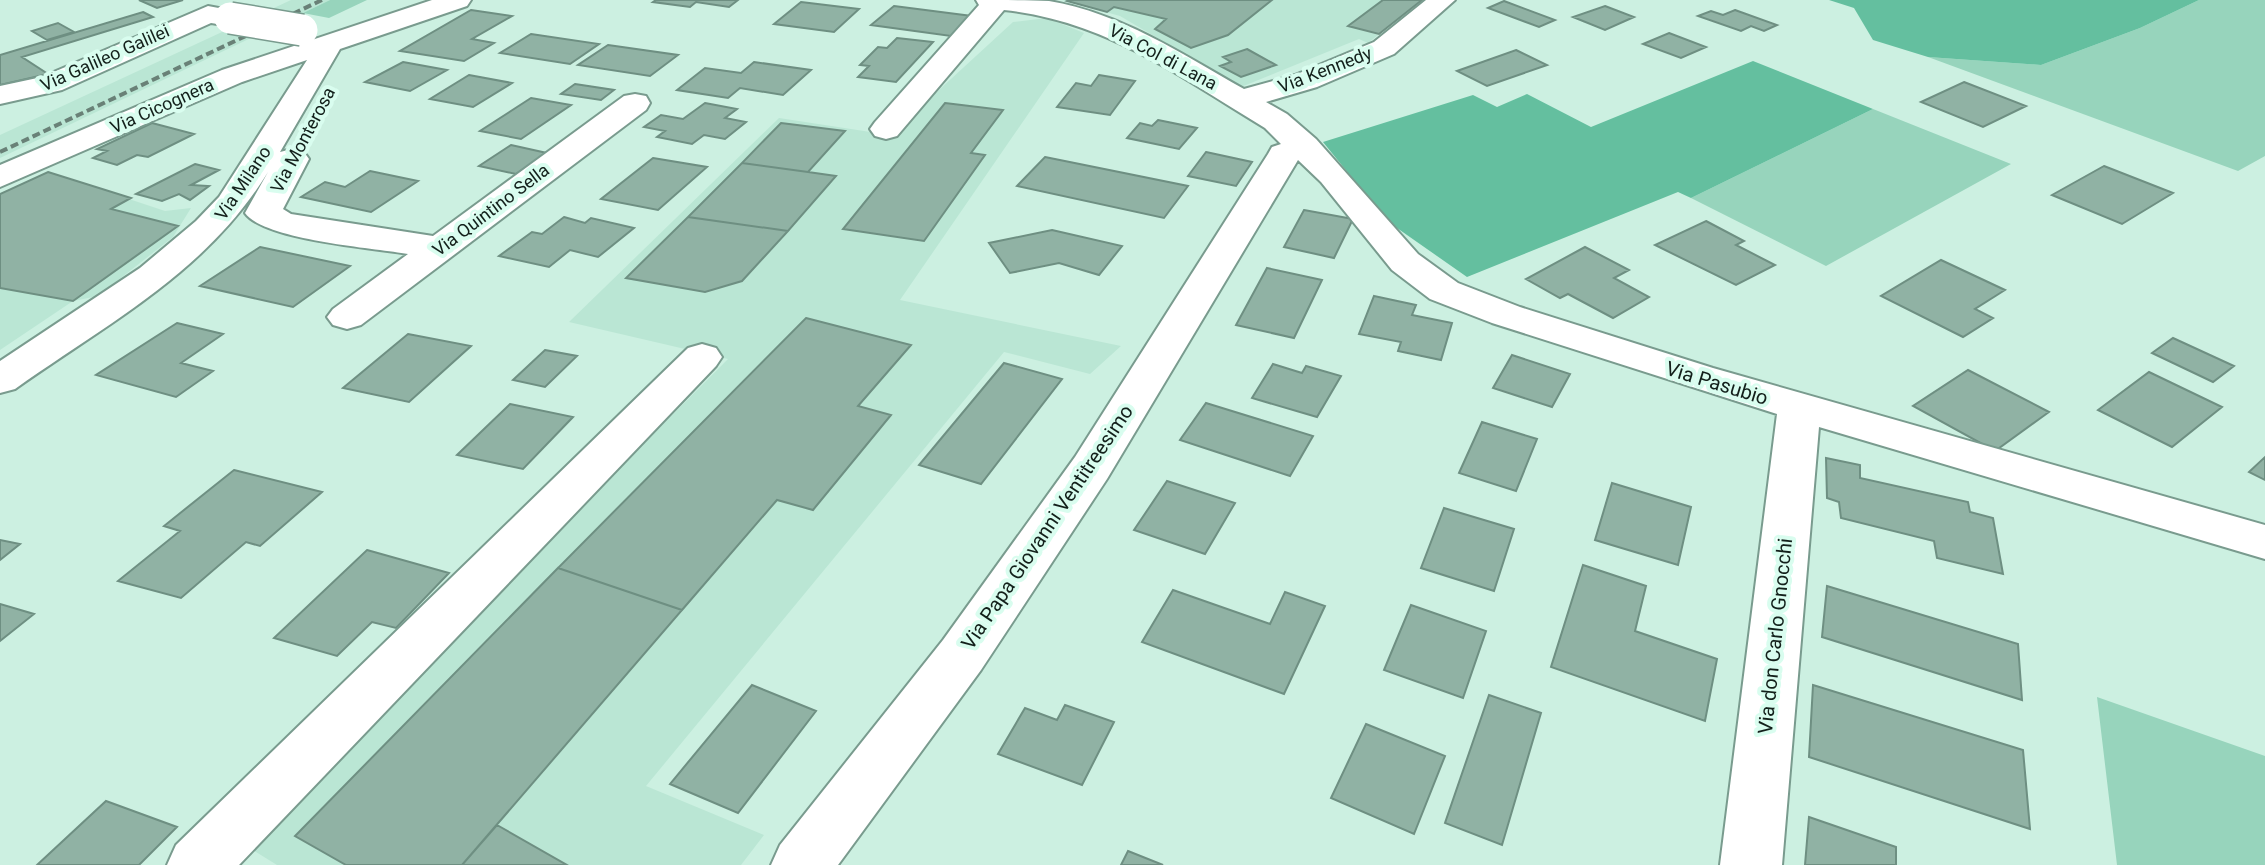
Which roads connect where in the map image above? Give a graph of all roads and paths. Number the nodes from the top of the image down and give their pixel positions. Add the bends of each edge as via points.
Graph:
1 (458, 0) edge
2 (989, 0) edge
3 (1442, 0) edge
4 (997, 1) edge
5 (221, 11) edge
6 (315, 36) junction
7 (4, 97) edge
8 (1240, 100) junction
9 (635, 103) dead end
10 (886, 129) dead end
11 (1305, 146) junction
12 (0, 177) edge
13 (440, 248) junction
14 (347, 317) dead end
15 (702, 357) dead end
16 (0, 380) edge
17 (1799, 407) junction
18 (2265, 542) edge
19 (198, 865) edge
20 (802, 865) edge
21 (1751, 865) edge

1 - 6 street, Via Cicognera
2 - 4 street, Via Col di Lana
3 - 8 street, Via Kennedy via 1384,48 1306,81
4 - 8 street, Via Col di Lana via 1087,18 1134,38
4 - 10 street
5 - 6 street, bridge
5 - 7 street, Via Galileo Galilei via 51,84
6 - 12 street, Via Cicognera
6 - 13 street, Via Monterosa via 348,55 263,213 282,223
6 - 16 street, Via Milano via 323,58 216,224 161,270
8 - 11 street, Via Pasubio
9 - 13 street, Via Quintino Sella
11 - 17 street, Via Pasubio via 1405,262 1444,291 1595,345
11 - 20 street, Via Papa Giovanni Ventitreesimo via 1284,154 1091,468 962,655
13 - 14 street, Via Quintino Sella
15 - 19 street
17 - 18 street, Via Pasubio
17 - 21 street, Via don Carlo Gnocchi

